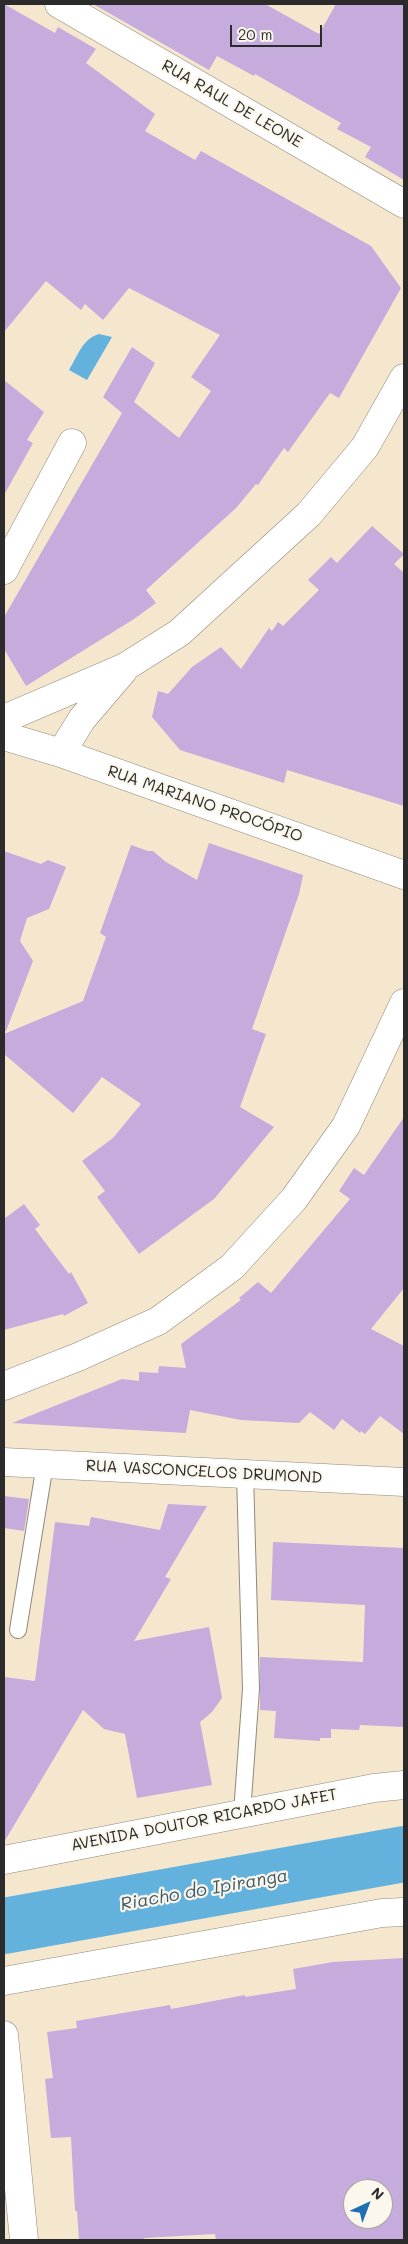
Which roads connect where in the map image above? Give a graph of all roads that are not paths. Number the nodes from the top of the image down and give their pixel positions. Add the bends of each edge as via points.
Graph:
1 (59, 4) edge
2 (404, 204) edge
3 (404, 378) edge
4 (72, 443) dead end
5 (4, 570) edge
6 (125, 668) junction
7 (4, 718) edge
8 (4, 736) edge
9 (62, 753) junction
10 (404, 874) edge
11 (404, 1003) edge
12 (4, 1386) edge
13 (4, 1462) edge
14 (45, 1464) junction
15 (244, 1474) junction
16 (404, 1482) edge
17 (18, 1630) dead end
18 (404, 1785) edge
19 (242, 1813) junction
20 (4, 1860) edge
21 (404, 1912) edge
22 (4, 1981) edge
23 (4, 2035) edge
24 (24, 2240) edge

1 - 2 street, RUA RAUL DE LEONE
3 - 6 street via 366,448 309,514 179,632
4 - 5 street
6 - 7 street
6 - 9 street via 82,719
8 - 9 street, RUA MARIANO PROCÓPIO
9 - 10 street, RUA MARIANO PROCÓPIO
11 - 12 street via 346,1126 294,1199 232,1267 158,1321
13 - 14 street, RUA VASCONCELOS DRUMOND
14 - 15 street, RUA VASCONCELOS DRUMOND
14 - 17 lane
15 - 16 street, RUA VASCONCELOS DRUMOND
15 - 19 lane via 251,1689
18 - 19 street, AVENIDA DOUTOR RICARDO JAFET
19 - 20 street, AVENIDA DOUTOR RICARDO JAFET
21 - 22 street via 382,1913
23 - 24 street

